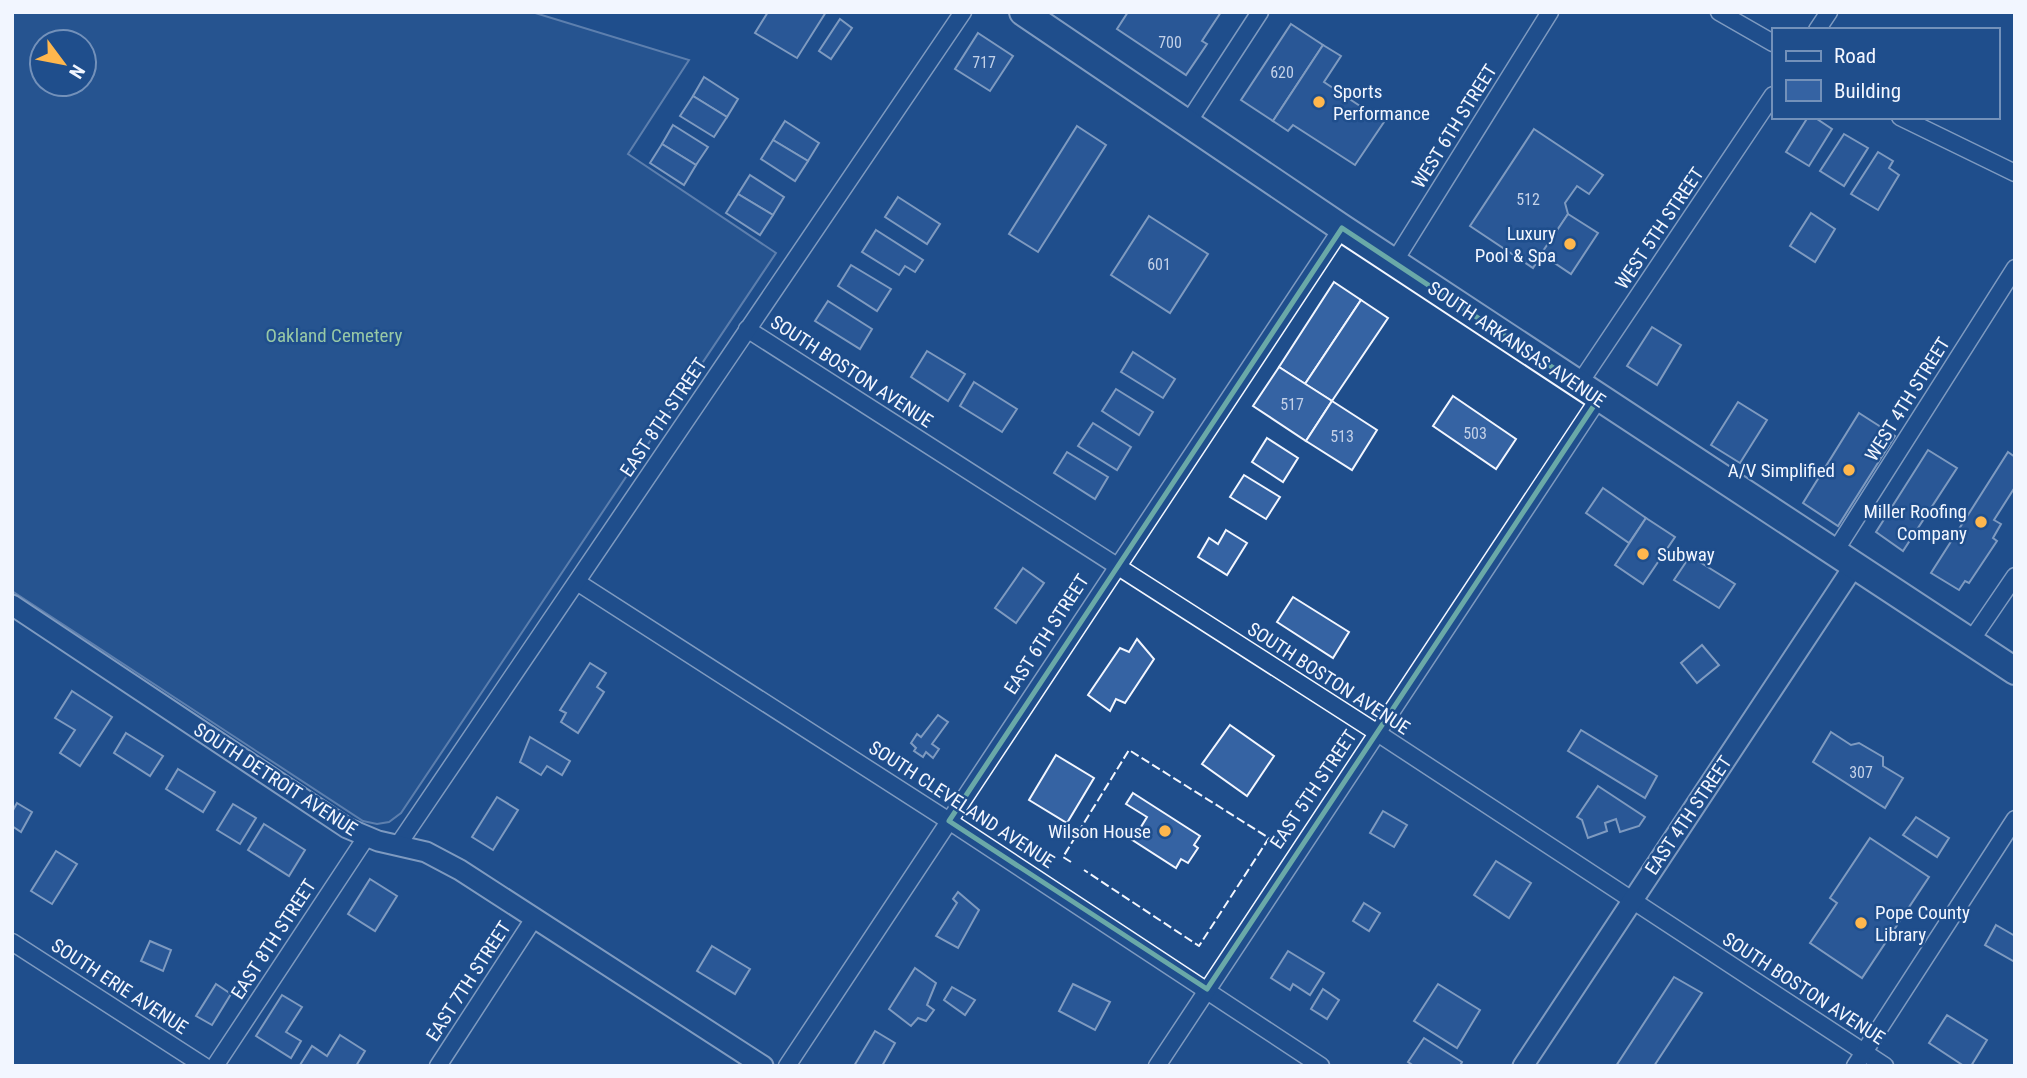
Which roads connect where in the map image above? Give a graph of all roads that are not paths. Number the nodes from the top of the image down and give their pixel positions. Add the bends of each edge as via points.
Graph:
1 (963, 12) edge
2 (1023, 12) edge
3 (1260, 12) edge
4 (1550, 12) edge
5 (1719, 12) edge
6 (1829, 12) edge
7 (1818, 28) edge
8 (1772, 42) edge
9 (1772, 97) edge
10 (1904, 119) edge
11 (1187, 124) junction
12 (2015, 173) edge
13 (1342, 228) junction
14 (1394, 262) junction
15 (2015, 268) edge
16 (747, 329) junction
17 (1589, 391) junction
18 (1844, 559) junction
19 (1115, 567) junction
20 (2015, 576) edge
21 (578, 582) junction
22 (12, 605) edge
23 (1970, 642) junction
24 (2015, 671) edge
25 (1376, 732) junction
26 (2015, 819) edge
27 (949, 821) junction
28 (367, 836) junction
29 (398, 845) junction
30 (1631, 901) junction
31 (533, 920) junction
32 (12, 942) edge
33 (1207, 989) junction
34 (1864, 1052) junction
35 (204, 1066) edge
36 (215, 1066) edge
37 (438, 1066) edge
38 (763, 1066) edge
39 (788, 1066) edge
40 (1157, 1066) edge
41 (1321, 1066) edge
42 (1523, 1066) edge
43 (1855, 1066) edge
44 (1885, 1066) edge

1 - 16 street, EAST 8TH STREET
2 - 11 highway, SOUTH ARKANSAS AVENUE
3 - 11 street
4 - 14 street, WEST 6TH STREET
5 - 8 street
6 - 7 street
9 - 17 street, WEST 5TH STREET
10 - 12 street
11 - 13 highway, SOUTH ARKANSAS AVENUE
13 - 14 highway, SOUTH ARKANSAS AVENUE
13 - 19 street, EAST 6TH STREET
14 - 17 highway, SOUTH ARKANSAS AVENUE
15 - 18 street, WEST 4TH STREET
16 - 19 street, SOUTH BOSTON AVENUE
16 - 21 street, EAST 8TH STREET
17 - 18 highway, SOUTH ARKANSAS AVENUE
17 - 25 street, EAST 5TH STREET
18 - 23 highway, SOUTH ARKANSAS AVENUE
18 - 30 street, EAST 4TH STREET
19 - 25 street, SOUTH BOSTON AVENUE
19 - 27 street, EAST 6TH STREET
20 - 23 street
21 - 27 street, SOUTH CLEVELAND AVENUE
21 - 29 street, EAST 8TH STREET
22 - 28 street, SOUTH DETROIT AVENUE via 347,828
23 - 24 highway, SOUTH ARKANSAS AVENUE
25 - 30 street, SOUTH BOSTON AVENUE
25 - 33 street, EAST 5TH STREET
26 - 34 street
27 - 33 street, SOUTH CLEVELAND AVENUE
27 - 39 street, EAST 6TH STREET
28 - 29 street, SOUTH DETROIT AVENUE
28 - 36 street, EAST 8TH STREET
29 - 31 street, SOUTH DETROIT AVENUE via 426,852 460,870
30 - 34 street, SOUTH BOSTON AVENUE
30 - 42 street, EAST 4TH STREET
31 - 37 street, EAST 7TH STREET
31 - 38 street, SOUTH DETROIT AVENUE
32 - 35 street, SOUTH ERIE AVENUE
33 - 40 street, EAST 5TH STREET
33 - 41 street, SOUTH CLEVELAND AVENUE
34 - 43 street
34 - 44 street, SOUTH BOSTON AVENUE

